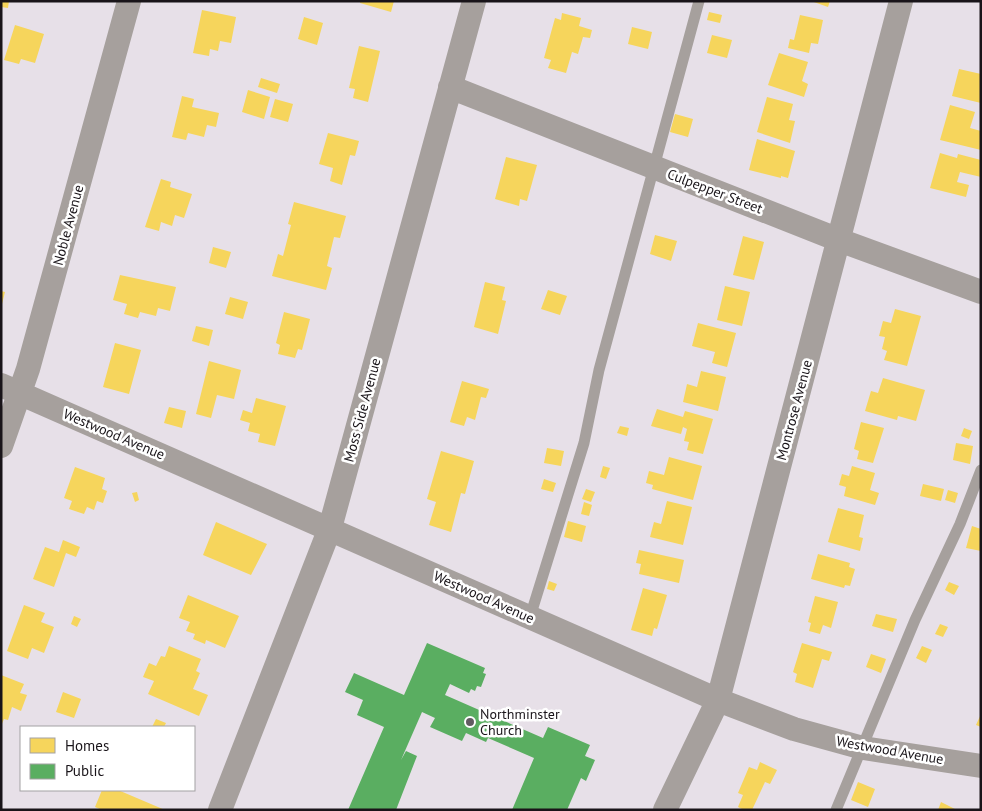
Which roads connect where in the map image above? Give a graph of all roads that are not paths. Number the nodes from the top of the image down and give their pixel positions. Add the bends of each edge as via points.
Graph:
1 (129, 1) edge
2 (474, 1) edge
3 (699, 1) edge
4 (901, 1) edge
5 (450, 87) junction
6 (654, 167) junction
7 (839, 240) junction
8 (981, 292) edge
9 (11, 390) edge
10 (1, 446) edge
11 (981, 470) edge
12 (330, 528) junction
13 (530, 617) junction
14 (718, 700) junction
15 (863, 748) junction
16 (981, 766) edge
17 (220, 810) edge
18 (665, 810) edge
19 (836, 810) edge

1 - 9 street, Noble Avenue
2 - 5 street, Moss Side Avenue
3 - 6 lane
4 - 7 street, Montrose Avenue
5 - 6 street, Culpepper Street
5 - 12 street, Moss Side Avenue
6 - 7 street, Culpepper Street
6 - 13 lane via 599,370 584,443
7 - 8 street, Culpepper Street
7 - 14 street, Montrose Avenue
9 - 10 street, Noble Avenue
9 - 12 street, Westwood Avenue
11 - 15 lane
12 - 13 street, Westwood Avenue
12 - 17 street, Moss Side Avenue
13 - 14 street, Westwood Avenue
14 - 15 street, Westwood Avenue via 794,729
14 - 18 street, Montrose Avenue
15 - 16 street, Westwood Avenue
15 - 19 lane

